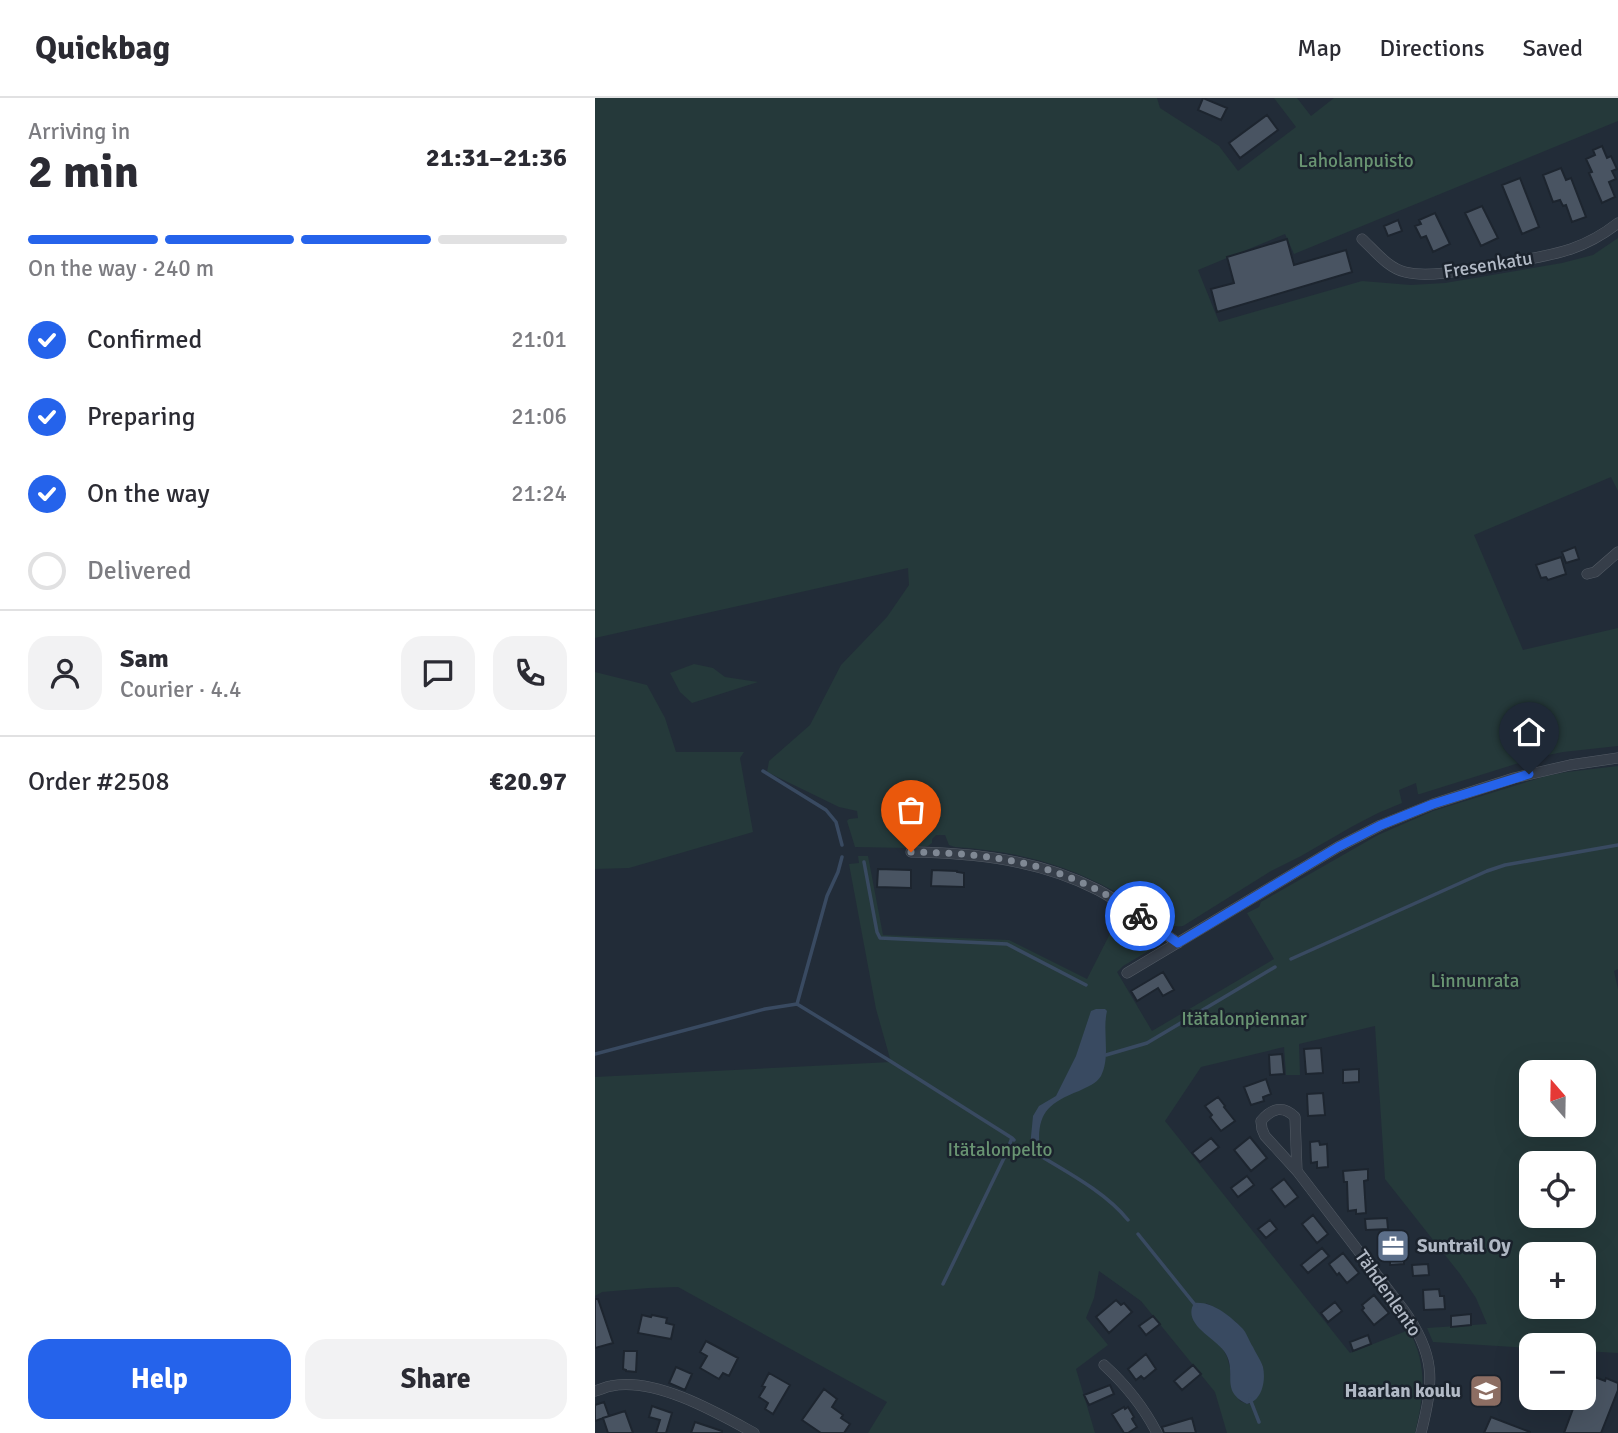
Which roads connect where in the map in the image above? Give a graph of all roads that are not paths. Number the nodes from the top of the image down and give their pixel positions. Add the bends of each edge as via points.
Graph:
1 (1618, 223) edge
2 (1362, 239) dead end
3 (1618, 552) edge
4 (1587, 574) dead end
5 (1618, 758) edge
6 (911, 852) dead end
7 (1178, 943) junction
8 (1127, 973) dead end
9 (1297, 1171) junction
10 (1104, 1365) dead end
11 (595, 1391) edge
12 (754, 1433) edge
13 (1157, 1433) edge
14 (1421, 1433) edge

1 - 2 street, Fresenkatu via 1591,241 1552,255 1427,274 1396,269
3 - 4 street
5 - 7 street via 1514,778 1399,817 1338,847
6 - 7 street via 992,857 1043,867 1099,891
7 - 8 street
9 - 9 street, Tähdenlento via 1262,1129 1265,1116 1282,1108 1295,1117
9 - 14 street, Tähdenlento via 1417,1330 1431,1376
10 - 13 street via 1133,1394
11 - 12 street via 611,1386 648,1387 684,1398

